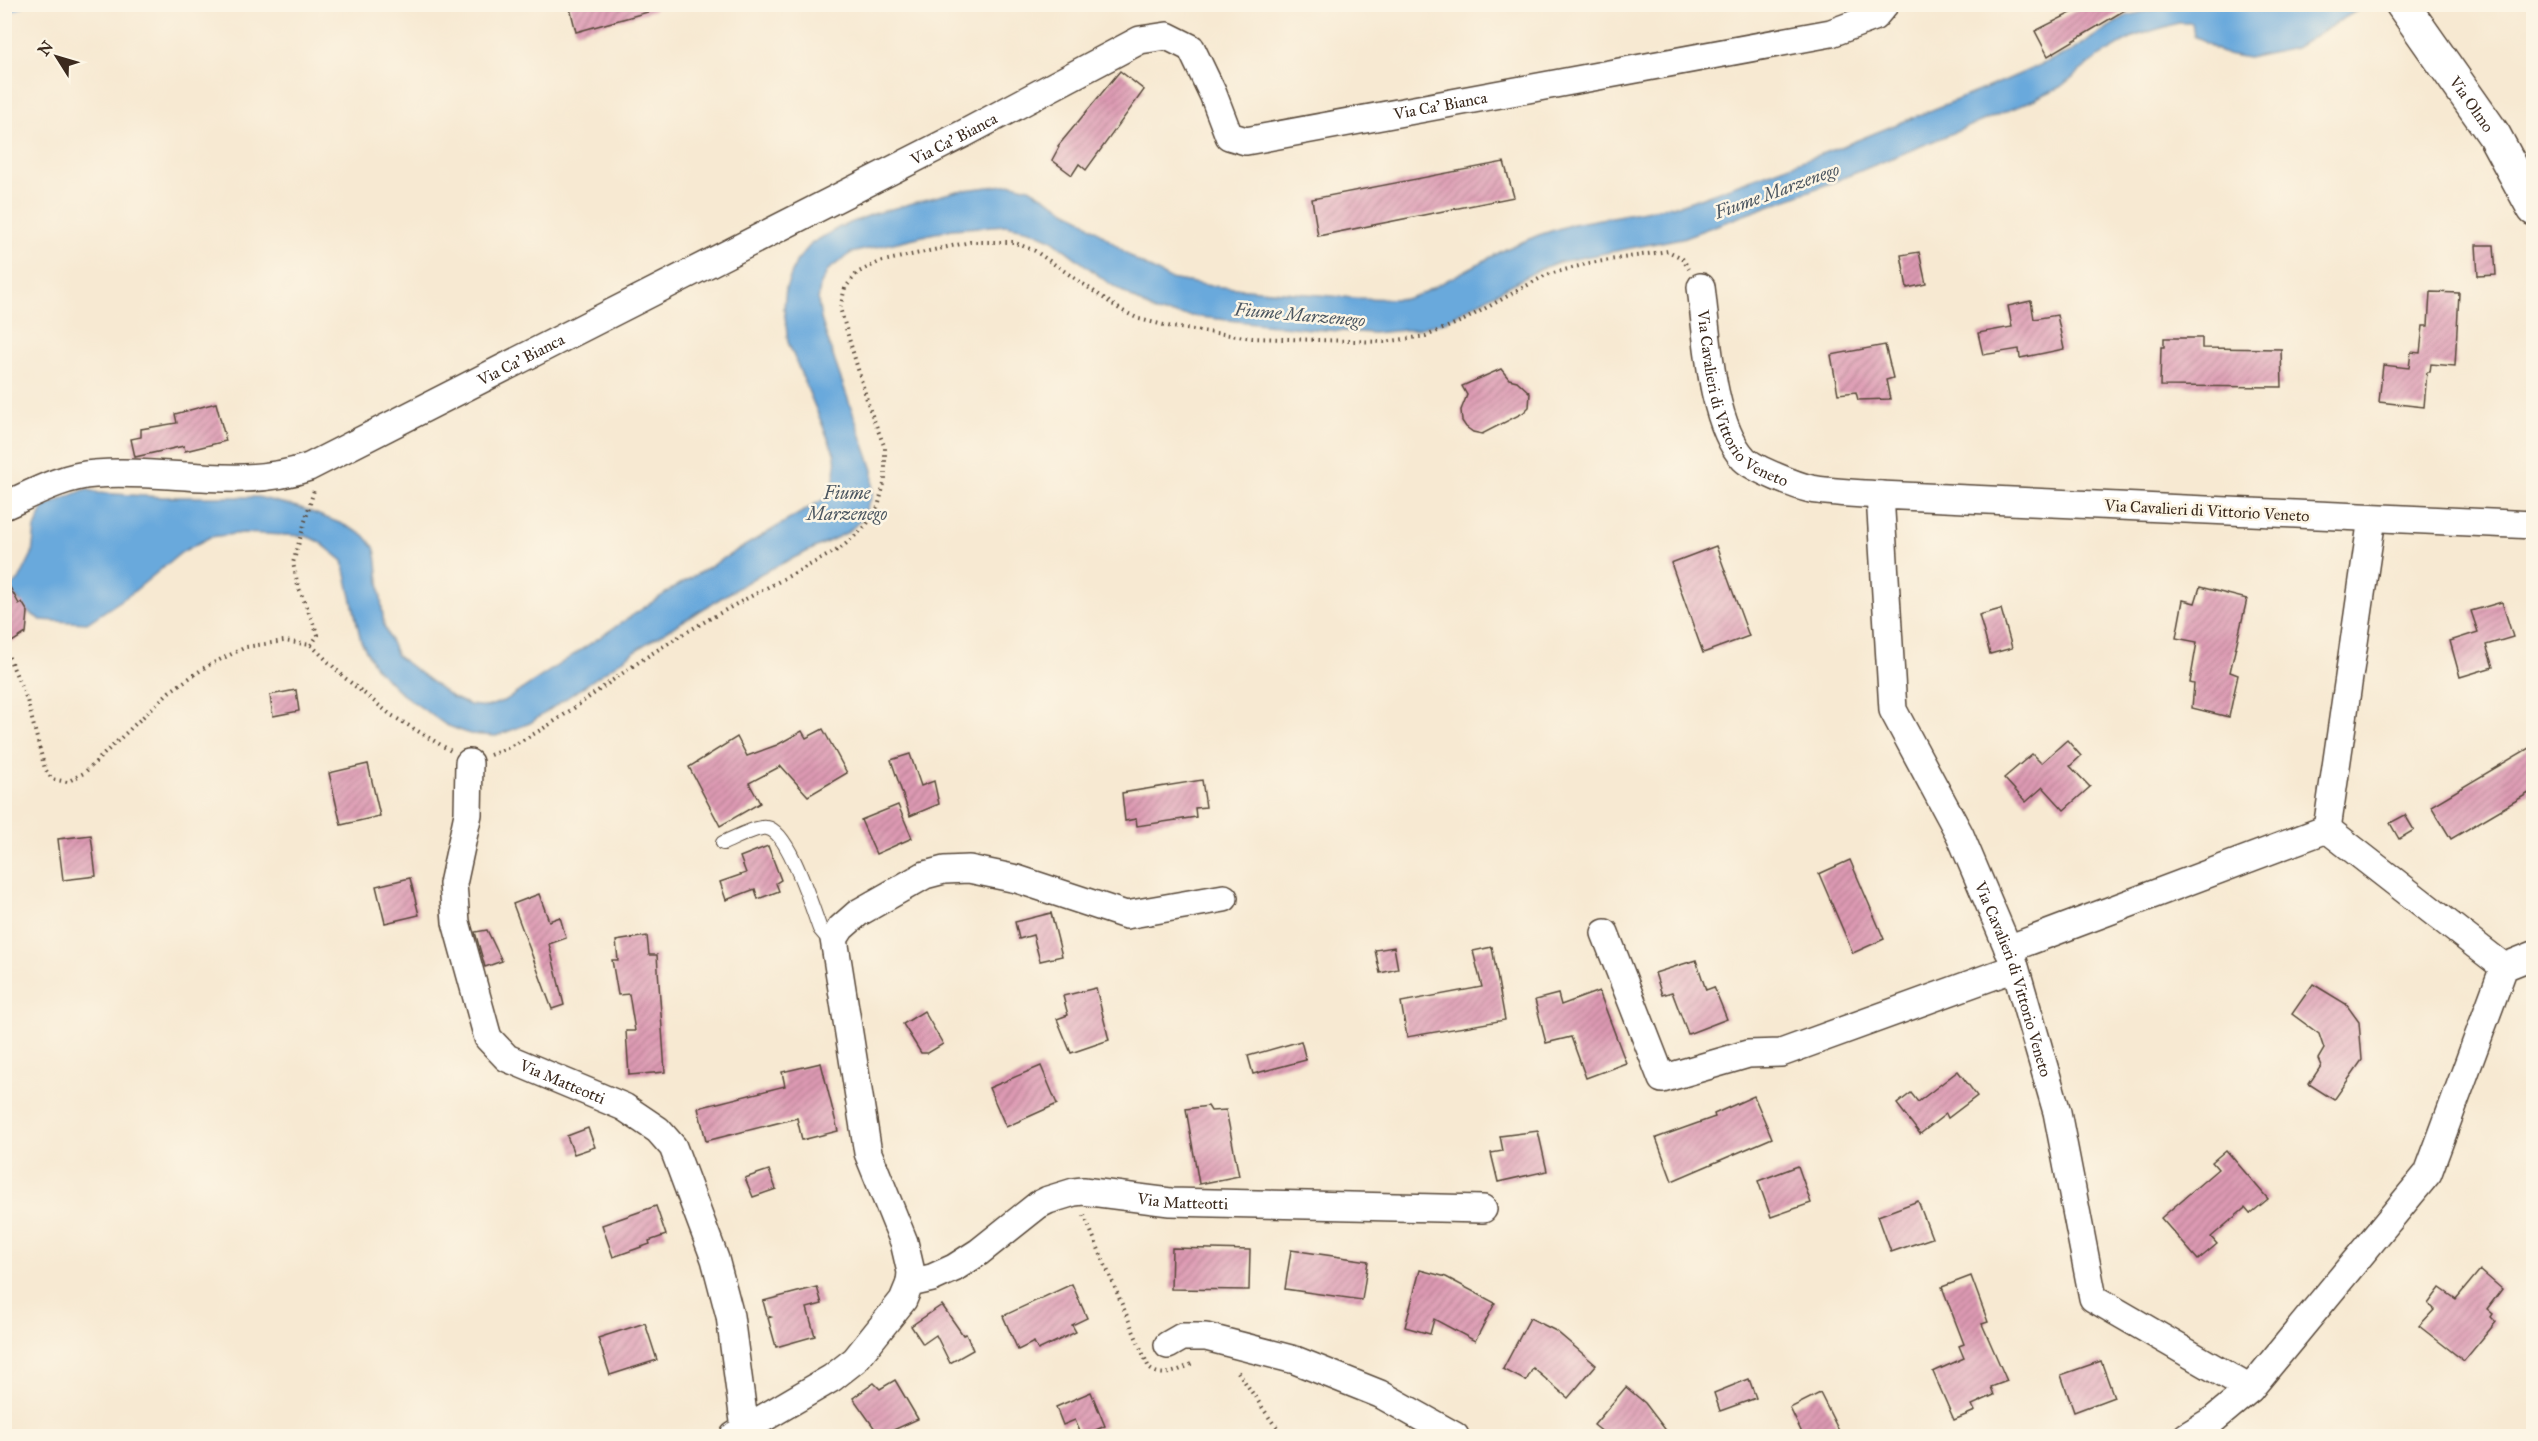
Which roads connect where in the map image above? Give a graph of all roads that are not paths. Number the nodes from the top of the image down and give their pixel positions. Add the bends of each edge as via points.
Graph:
1 (1885, 4) edge
2 (2404, 8) edge
3 (2534, 209) edge
4 (1701, 287) road end
5 (1880, 495) junction
6 (4, 506) edge
7 (2372, 518) junction
8 (2534, 525) edge
9 (469, 763) road end
10 (2327, 829) junction
11 (723, 843) dead end
12 (1224, 898) dead end
13 (1605, 933) dead end
14 (834, 939) junction
15 (2534, 955) edge
16 (2011, 959) junction
17 (2504, 967) junction
18 (1483, 1209) dead end
19 (910, 1283) junction
20 (1168, 1345) dead end
21 (2250, 1389) junction
22 (739, 1433) edge
23 (1455, 1437) edge
24 (2187, 1437) edge

1 - 6 street, Via Ca' Bianca via 1874,17 1831,33 1246,141 1228,136 1191,48 1167,36 1140,40 309,467 285,475 233,477 93,474 48,485
2 - 3 street, Via Olmo via 2494,135
4 - 5 street, Via Cavalieri di Vittorio Veneto via 1712,373 1727,435 1745,460 1811,489
5 - 7 street, Via Cavalieri di Vittorio Veneto
5 - 16 street, Via Cavalieri di Vittorio Veneto via 1893,710 1960,835
7 - 8 street, Via Cavalieri di Vittorio Veneto
7 - 10 street
9 - 22 street, Via Matteotti via 468,814 453,884 456,922 488,1038 507,1058 624,1107 658,1130 673,1147 715,1260 727,1305
10 - 16 street
10 - 17 street
11 - 14 lane via 762,827 774,830 786,844 820,929
12 - 14 street via 1126,915 1017,879 969,869 944,870 925,875 858,913
13 - 16 street via 1662,1079 1748,1054 1780,1053
14 - 19 street via 868,1153 904,1242
15 - 17 street
16 - 21 street, Via Cavalieri di Vittorio Veneto via 2057,1112 2092,1298
17 - 21 street via 2428,1173
18 - 19 street, Via Matteotti via 1170,1202 1074,1192 1038,1205 954,1268
19 - 22 street, Via Matteotti via 903,1300 855,1360
20 - 23 street via 1182,1337 1206,1337 1295,1360 1380,1394
21 - 24 street

